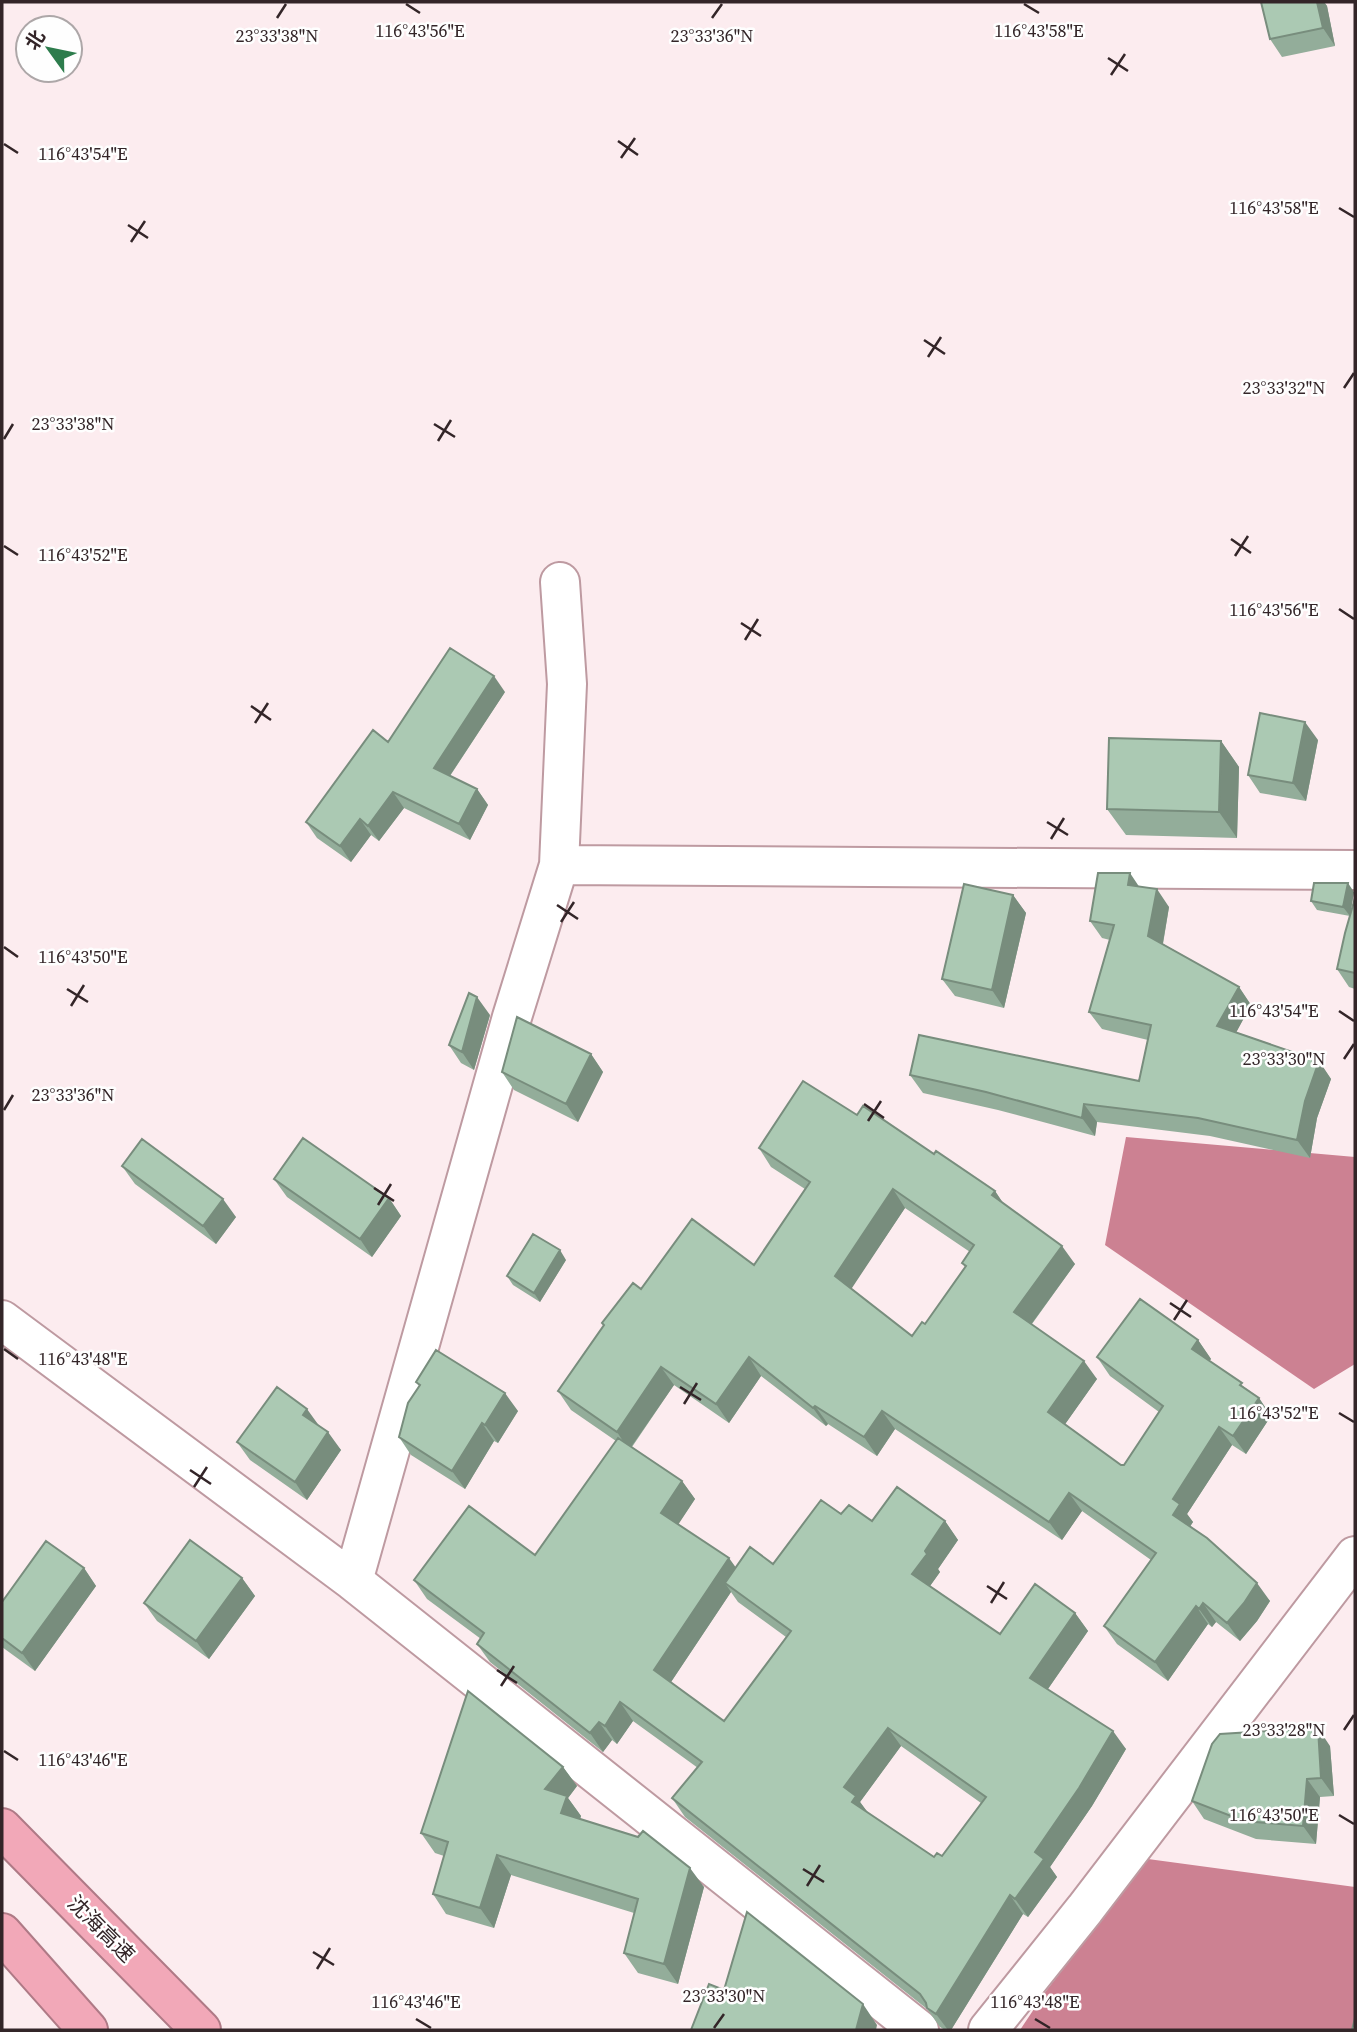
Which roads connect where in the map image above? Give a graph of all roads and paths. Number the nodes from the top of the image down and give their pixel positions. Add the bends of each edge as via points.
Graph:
1 (559, 582) dead end
2 (559, 865) junction
3 (1355, 870) edge
4 (2, 1320) edge
5 (1355, 1556) edge
6 (353, 1581) junction
7 (2, 1828) edge
8 (2, 1933) edge
9 (88, 2030) edge
10 (201, 2030) edge
11 (919, 2030) edge
12 (988, 2030) edge

1 - 2 street via 566,684
2 - 3 street
2 - 6 street
4 - 6 street
5 - 12 street
6 - 11 street
7 - 10 highway, 沈海高速
8 - 9 highway

